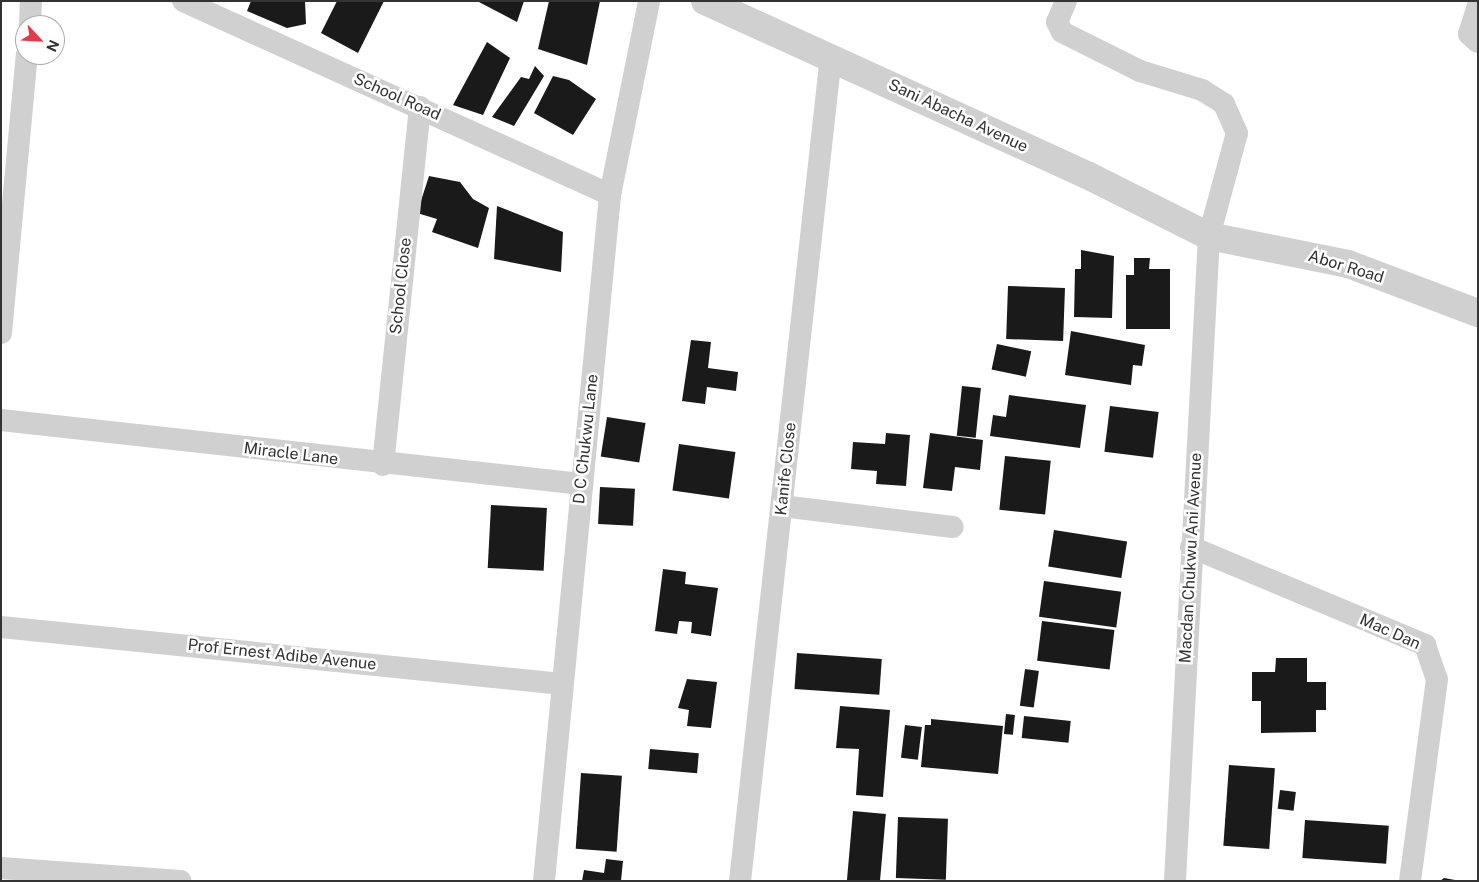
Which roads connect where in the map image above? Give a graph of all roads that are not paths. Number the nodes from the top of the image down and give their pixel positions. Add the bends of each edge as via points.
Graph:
1 (31, 1) edge
2 (183, 1) edge
3 (649, 1) edge
4 (705, 1) edge
5 (1066, 1) edge
6 (1478, 6) edge
7 (30, 15) edge
8 (1478, 42) edge
9 (831, 56) junction
10 (26, 65) edge
11 (420, 107) junction
12 (610, 195) junction
13 (1209, 236) junction
14 (1478, 313) edge
15 (1, 332) edge
16 (1, 420) edge
17 (382, 465) junction
18 (582, 484) junction
19 (782, 506) junction
20 (953, 527) dead end
21 (1191, 547) junction
22 (1, 627) edge
23 (562, 684) junction
24 (1, 868) edge
25 (115, 879) edge
26 (181, 881) edge
27 (544, 881) edge
28 (740, 881) edge
29 (1175, 881) edge
30 (1410, 881) edge

1 - 7 street
2 - 11 street, School Road
3 - 12 street, D C Chukwu Lane
4 - 9 street, Sani Abacha Avenue
5 - 13 street, Macdan Chukwu Ani Avenue via 1057,22 1062,32 1140,70 1202,90 1224,104 1231,114 1237,133
6 - 8 street via 1469,34
9 - 13 street, Sani Abacha Avenue
9 - 19 street, Kanife Close
10 - 15 street
11 - 12 street, School Road
11 - 17 street, School Close
12 - 18 street, D C Chukwu Lane
13 - 14 street, Abor Road via 1348,264
13 - 21 street, Macdan Chukwu Ani Avenue
16 - 17 street, Miracle Lane
17 - 18 street, Miracle Lane
18 - 23 street, D C Chukwu Lane
19 - 20 street
19 - 28 street, Kanife Close
21 - 29 street, Macdan Chukwu Ani Avenue
21 - 30 street, Mac Dan via 1425,645 1437,679
22 - 23 street, Prof Ernest Adibe Avenue
23 - 27 street, D C Chukwu Lane
24 - 25 street
25 - 26 street

